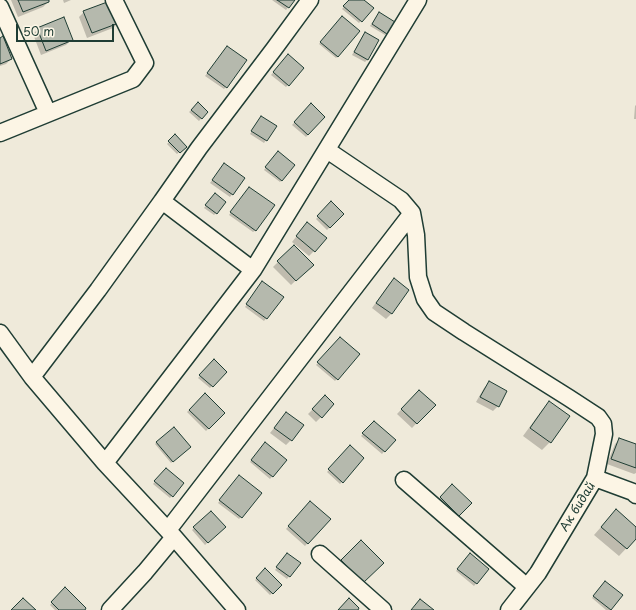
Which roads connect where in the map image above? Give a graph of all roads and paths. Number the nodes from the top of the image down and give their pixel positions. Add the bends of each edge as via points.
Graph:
1 (114, 0) edge
2 (310, 0) edge
3 (418, 0) edge
4 (0, 7) edge
5 (48, 113) junction
6 (0, 133) edge
7 (327, 150) junction
8 (162, 200) junction
9 (412, 213) junction
10 (253, 270) junction
11 (0, 333) edge
12 (32, 377) junction
13 (106, 463) junction
14 (595, 478) junction
15 (404, 480) dead end
16 (636, 495) edge
17 (171, 533) junction
18 (320, 554) dead end
19 (527, 587) junction
20 (110, 610) edge
21 (237, 610) edge
22 (383, 610) edge
23 (509, 610) edge

1 - 5 street via 145,63 132,78
2 - 8 street
3 - 7 street
4 - 5 street
5 - 6 street
7 - 9 street via 401,200
7 - 10 street
8 - 10 street
8 - 12 street
9 - 14 street via 418,277 424,299 434,312 598,418 603,424 604,434
9 - 17 street
10 - 13 street
11 - 12 street
12 - 13 street
13 - 17 street
14 - 16 street, Ак бидай
14 - 19 street, Ак бидай
15 - 19 street
17 - 20 street via 145,572
17 - 21 street
18 - 22 street
19 - 23 street, Ак бидай

